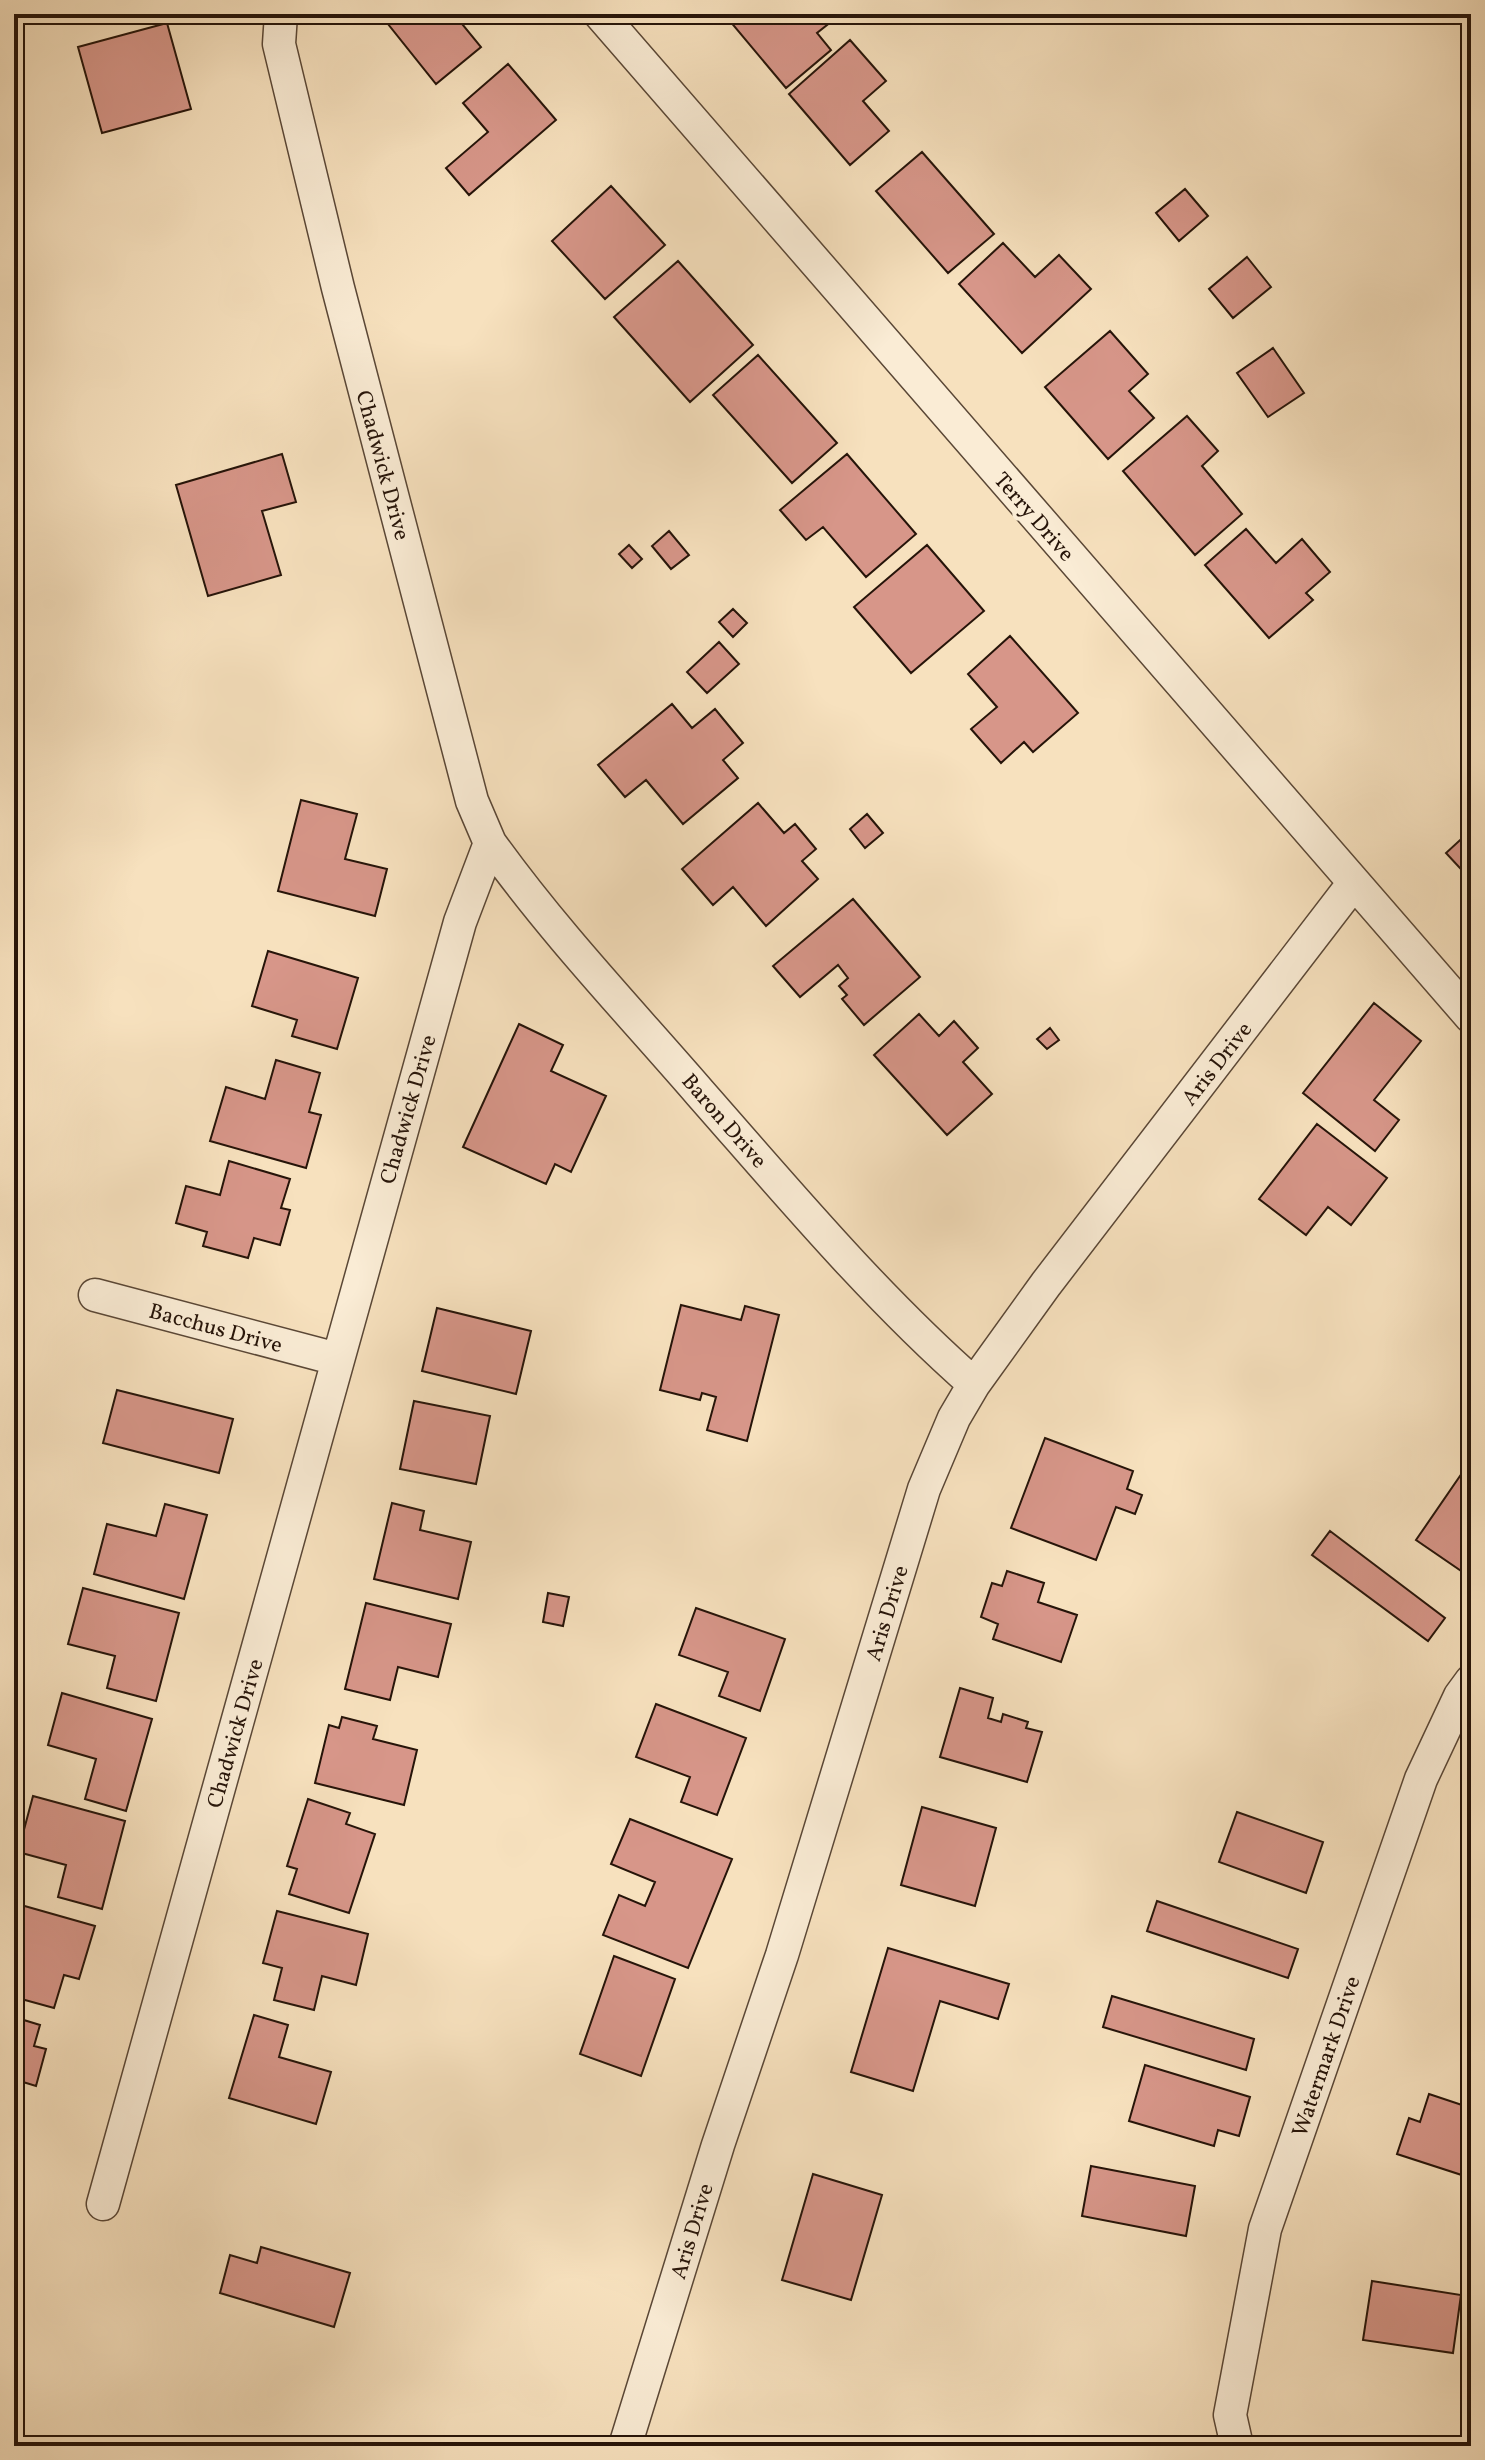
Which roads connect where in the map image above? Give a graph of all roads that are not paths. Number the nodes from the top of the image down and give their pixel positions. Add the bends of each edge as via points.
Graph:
1 (281, 14) edge
2 (600, 14) edge
3 (490, 843) junction
4 (1353, 884) junction
5 (1471, 1017) edge
6 (95, 1295) dead end
7 (337, 1359) junction
8 (974, 1384) junction
9 (1471, 1681) edge
10 (103, 2204) dead end
11 (625, 2446) edge
12 (1237, 2446) edge

1 - 3 street, Chadwick Drive via 279,44 338,288 472,801
2 - 4 street, Terry Drive
3 - 7 street, Chadwick Drive via 460,922
3 - 8 street, Baron Drive via 528,895 751,1151 916,1333
4 - 5 street, Terry Drive
4 - 8 street, Aris Drive
6 - 7 street, Bacchus Drive
7 - 10 street, Chadwick Drive
8 - 11 street, Aris Drive via 924,1489
9 - 12 street, Watermark Drive via 1421,1779 1265,2229 1230,2415

